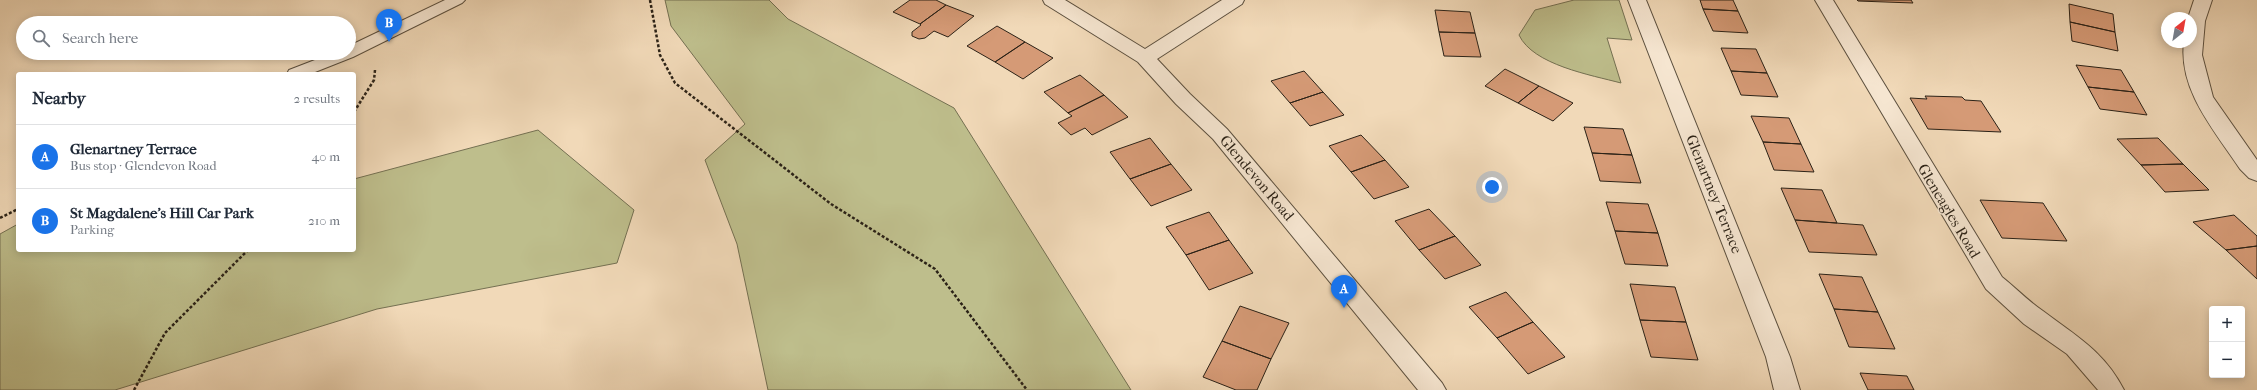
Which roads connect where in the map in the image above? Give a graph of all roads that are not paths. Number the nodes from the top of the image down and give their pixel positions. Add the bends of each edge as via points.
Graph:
1 (457, 0) edge
2 (1052, 0) edge
3 (1235, 0) edge
4 (1637, 0) edge
5 (1824, 0) edge
6 (2203, 0) edge
7 (356, 48) edge
8 (1145, 58) junction
9 (329, 60) edge
10 (300, 72) edge
11 (2257, 173) edge
12 (1433, 390) edge
13 (1787, 390) edge
14 (2111, 390) edge

1 - 7 lane
2 - 8 street, Glendevon Road
3 - 8 street
4 - 13 street, Glenartney Terrace via 1778,357
5 - 14 street, Gleneagles Road via 1994,283 2033,318 2076,347 2103,377
6 - 11 street via 2196,21 2192,55 2203,98
8 - 12 street, Glendevon Road via 1220,134
9 - 10 lane

